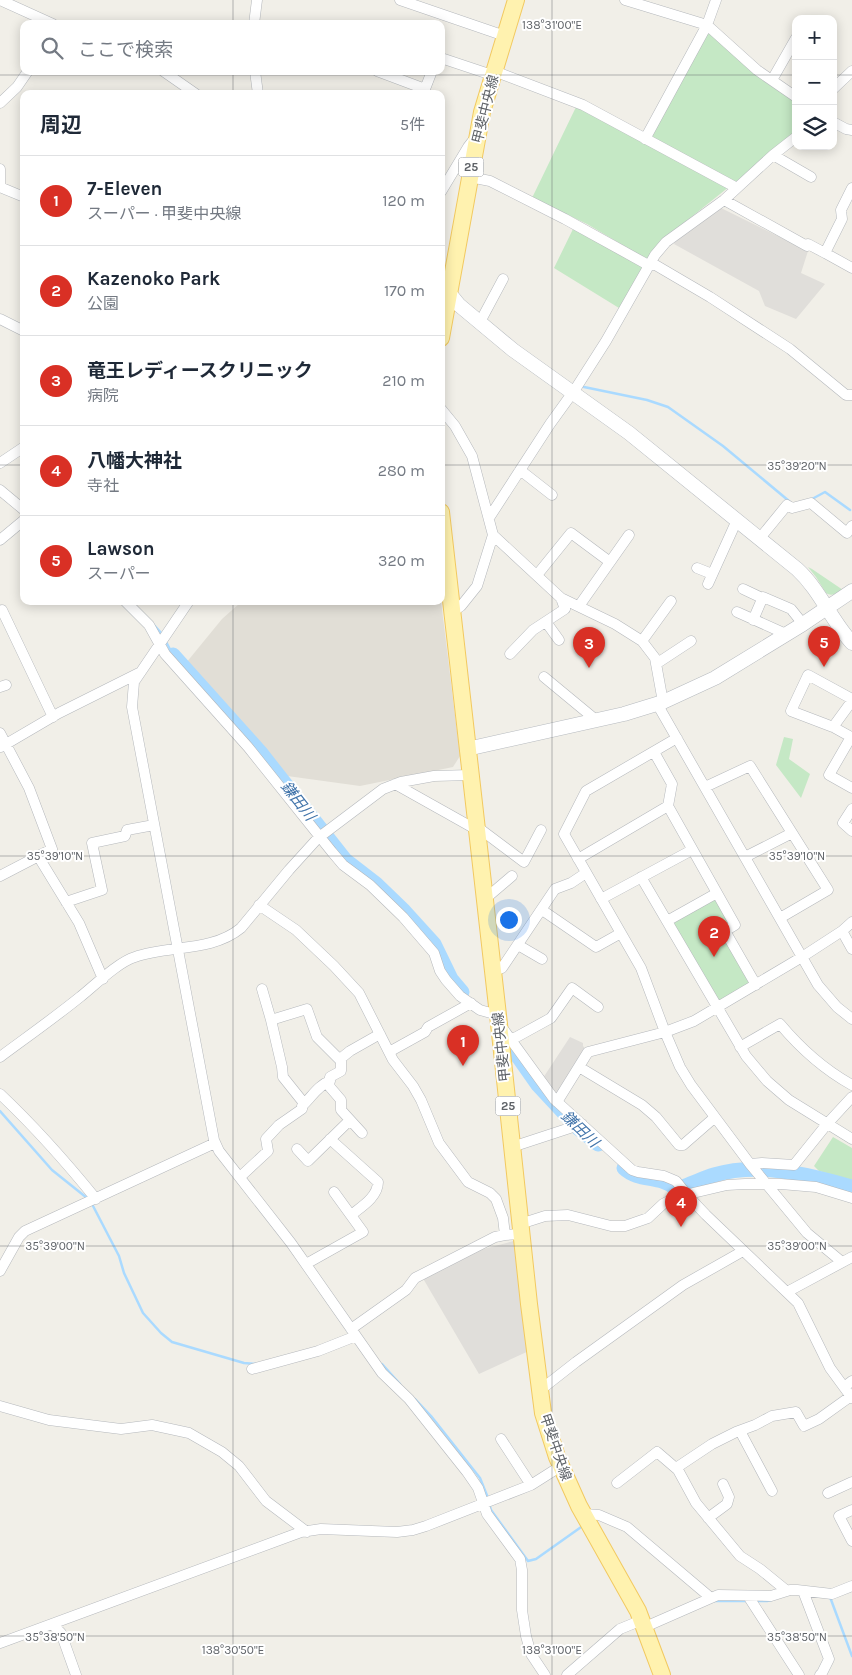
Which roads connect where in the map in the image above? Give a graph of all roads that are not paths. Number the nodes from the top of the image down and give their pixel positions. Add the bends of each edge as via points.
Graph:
1 (0, 0) edge
2 (257, 0) edge
3 (400, 0) edge
4 (516, 0) edge
5 (625, 0) edge
6 (716, 0) edge
7 (44, 20) edge
8 (254, 20) edge
9 (706, 25) junction
10 (505, 36) junction
11 (792, 45) edge
12 (445, 59) edge
13 (852, 71) edge
14 (493, 73) junction
15 (25, 75) edge
16 (169, 75) edge
17 (256, 75) edge
18 (388, 75) edge
19 (430, 75) edge
20 (772, 80) junction
21 (837, 85) edge
22 (190, 90) edge
23 (257, 90) edge
24 (792, 94) edge
25 (0, 103) edge
26 (837, 124) edge
27 (852, 130) edge
28 (478, 136) junction
29 (645, 139) junction
30 (792, 140) edge
31 (773, 155) junction
32 (0, 169) edge
33 (470, 177) junction
34 (811, 177) dead end
35 (445, 185) edge
36 (0, 186) edge
37 (737, 188) junction
38 (852, 188) edge
39 (20, 195) edge
40 (724, 200) junction
41 (825, 253) junction
42 (651, 264) junction
43 (852, 268) edge
44 (503, 279) dead end
45 (446, 291) edge
46 (0, 320) edge
47 (480, 322) junction
48 (20, 329) edge
49 (572, 392) junction
50 (852, 395) edge
51 (445, 414) edge
52 (20, 450) edge
53 (0, 463) edge
54 (520, 470) junction
55 (0, 490) edge
56 (552, 495) dead end
57 (20, 507) edge
58 (489, 518) junction
59 (737, 520) junction
60 (20, 523) edge
61 (852, 526) edge
62 (493, 535) junction
63 (629, 535) dead end
64 (760, 538) junction
65 (0, 540) edge
66 (445, 548) edge
67 (610, 562) junction
68 (696, 568) dead end
69 (537, 575) junction
70 (743, 589) dead end
71 (852, 591) edge
72 (560, 598) junction
73 (762, 598) junction
74 (671, 601) dead end
75 (129, 605) edge
76 (187, 605) edge
77 (579, 606) junction
78 (827, 608) junction
79 (2, 610) dead end
80 (452, 612) junction
81 (737, 612) dead end
82 (753, 620) junction
83 (546, 622) junction
84 (803, 624) junction
85 (786, 634) junction
86 (559, 640) dead end
87 (642, 641) junction
88 (691, 641) dead end
89 (852, 643) edge
90 (160, 644) junction
91 (510, 654) dead end
92 (656, 664) junction
93 (139, 674) junction
94 (544, 677) dead end
95 (663, 702) junction
96 (851, 704) edge
97 (53, 717) junction
98 (596, 720) junction
99 (834, 727) junction
100 (0, 733) edge
101 (677, 738) junction
102 (3, 746) edge
103 (467, 749) junction
104 (654, 752) junction
105 (470, 774) junction
106 (395, 784) junction
107 (705, 787) junction
108 (852, 788) edge
109 (668, 806) junction
110 (852, 809) edge
111 (154, 825) junction
112 (476, 828) junction
113 (541, 830) dead end
114 (852, 831) edge
115 (792, 832) junction
116 (320, 836) junction
117 (692, 850) junction
118 (38, 856) junction
119 (745, 857) junction
120 (578, 859) junction
121 (586, 873) junction
122 (0, 876) edge
123 (512, 876) dead end
124 (642, 877) junction
125 (717, 893) junction
126 (485, 899) junction
127 (601, 899) junction
128 (66, 902) junction
129 (259, 905) junction
130 (542, 910) junction
131 (780, 918) junction
132 (667, 922) junction
133 (852, 922) edge
134 (842, 931) junction
135 (621, 933) junction
136 (518, 945) junction
137 (177, 949) junction
138 (852, 949) edge
139 (802, 958) junction
140 (542, 959) dead end
141 (493, 971) junction
142 (103, 979) junction
143 (756, 985) junction
144 (262, 989) dead end
145 (471, 1003) junction
146 (598, 1007) dead end
147 (716, 1008) junction
148 (498, 1019) junction
149 (852, 1019) edge
150 (271, 1020) junction
151 (665, 1032) junction
152 (380, 1034) junction
153 (511, 1040) junction
154 (740, 1047) junction
155 (389, 1052) junction
156 (0, 1057) edge
157 (340, 1059) junction
158 (579, 1067) junction
159 (330, 1081) junction
160 (852, 1085) edge
161 (0, 1094) edge
162 (852, 1097) edge
163 (557, 1102) junction
164 (302, 1106) junction
165 (714, 1118) junction
166 (350, 1120) junction
167 (582, 1124) junction
168 (827, 1124) junction
169 (362, 1133) dead end
170 (330, 1139) junction
171 (852, 1139) edge
172 (215, 1143) junction
173 (512, 1147) junction
174 (297, 1149) dead end
175 (750, 1164) junction
176 (240, 1176) junction
177 (766, 1183) junction
178 (334, 1192) dead end
179 (687, 1195) junction
180 (852, 1198) edge
181 (96, 1199) junction
182 (351, 1215) junction
183 (521, 1229) junction
184 (505, 1235) junction
185 (742, 1251) junction
186 (852, 1257) edge
187 (842, 1262) junction
188 (306, 1264) junction
189 (0, 1271) edge
190 (787, 1292) junction
191 (353, 1333) junction
192 (252, 1369) dead end
193 (848, 1384) edge
194 (539, 1391) junction
195 (851, 1397) edge
196 (0, 1406) edge
197 (740, 1431) junction
198 (501, 1439) dead end
199 (561, 1466) junction
200 (676, 1468) junction
201 (852, 1482) edge
202 (617, 1483) dead end
203 (723, 1484) dead end
204 (531, 1485) junction
205 (772, 1491) dead end
206 (828, 1493) dead end
207 (483, 1503) junction
208 (852, 1510) edge
209 (584, 1514) junction
210 (708, 1518) junction
211 (307, 1532) junction
212 (852, 1541) edge
213 (852, 1586) edge
214 (802, 1590) junction
215 (787, 1591) junction
216 (748, 1596) junction
217 (710, 1598) junction
218 (52, 1624) junction
219 (644, 1624) junction
220 (0, 1642) edge
221 (76, 1675) edge
222 (545, 1675) edge
223 (567, 1675) edge
224 (662, 1675) edge
225 (799, 1675) edge
226 (820, 1675) edge

1 - 7 street
2 - 8 street
3 - 10 street
4 - 10 main road, 甲斐中央線 / 25
5 - 9 street
6 - 9 street
9 - 20 street
9 - 29 street
10 - 14 main road, 甲斐中央線 / 25
11 - 20 street
12 - 14 street
13 - 21 street
14 - 28 main road, 甲斐中央線 / 25
14 - 29 street via 583,105
15 - 25 street
16 - 22 street
17 - 23 street
18 - 19 street via 425,88
20 - 24 street
26 - 27 street
28 - 33 main road, 甲斐中央線 / 25
28 - 35 street
29 - 37 street
30 - 31 street
31 - 34 street
31 - 37 street
32 - 36 street
33 - 42 street via 490,180
33 - 45 main road, 甲斐中央線 / 25
36 - 39 street
37 - 40 street
38 - 41 street via 841,210 842,219
40 - 41 street
40 - 42 street via 666,242
41 - 43 street
42 - 49 street
42 - 50 street via 790,349 846,395
44 - 47 street
45 - 47 street
46 - 48 street
47 - 49 street
49 - 54 street
49 - 59 street
51 - 58 street via 472,456
52 - 53 street
54 - 56 street
54 - 58 street
55 - 57 street
58 - 62 street
59 - 64 street
59 - 68 street via 710,579
60 - 65 street
61 - 64 street via 847,532 811,503 792,508 787,505
62 - 69 street
62 - 80 street via 477,586
63 - 67 street
64 - 78 street via 804,575
66 - 80 main road, 甲斐中央線 / 25
67 - 69 street via 571,533
67 - 77 street
69 - 72 street
70 - 73 street
71 - 78 street
72 - 77 street
72 - 83 street via 564,609
73 - 82 street
73 - 84 street via 791,609
74 - 87 street
75 - 90 street via 149,625
76 - 90 street
77 - 87 street
78 - 84 street
78 - 89 street
79 - 97 street
80 - 103 main road, 甲斐中央線 / 25
81 - 82 street
82 - 85 street
83 - 86 street
83 - 91 street via 533,630
84 - 85 street
85 - 95 street via 713,680
87 - 92 street
88 - 92 street
90 - 93 street
90 - 116 street via 164,654 248,747
92 - 95 street
93 - 97 street
93 - 111 street via 134,682 132,707
94 - 98 street
95 - 98 street
95 - 101 street via 660,709
96 - 99 street
96 - 99 street via 808,675 791,711
97 - 102 street
98 - 103 street
99 - 108 street via 851,737 829,775
100 - 102 street
101 - 104 street
101 - 107 street
102 - 118 street via 29,788 52,849
103 - 105 main road, 甲斐中央線 / 25
104 - 109 street via 672,784
104 - 120 street via 586,791 564,834
105 - 106 street via 434,776
105 - 112 main road, 甲斐中央線 / 25
106 - 112 street
106 - 116 street via 366,800
107 - 115 street via 750,766
107 - 119 street
109 - 117 street
109 - 120 street
110 - 114 street via 843,823
111 - 128 street via 127,830 125,836 92,843 102,890
111 - 137 street
112 - 113 street via 524,862
112 - 126 main road, 甲斐中央線 / 25
115 - 119 street
115 - 131 street via 828,890
116 - 129 street
116 - 145 street via 343,865 370,885 403,917 434,953 446,980
117 - 124 street
117 - 125 street
118 - 122 street
118 - 128 street
119 - 131 street
120 - 121 street
121 - 127 street
121 - 130 street via 555,889
123 - 126 street
124 - 127 street
124 - 132 street
125 - 132 street
125 - 143 street via 734,925 725,931
126 - 141 main road, 甲斐中央線 / 25
127 - 135 street
128 - 142 street via 79,923
129 - 137 street via 232,935
129 - 152 street via 292,927 347,978 360,994
130 - 135 street via 596,947
130 - 136 street
131 - 139 street
132 - 147 street
133 - 134 street
134 - 138 street
134 - 139 street
135 - 151 street via 641,968
136 - 140 street
136 - 141 street via 502,968
137 - 142 street via 134,957
137 - 172 street
139 - 143 street
139 - 149 street via 818,985
141 - 148 main road, 甲斐中央線 / 25
142 - 156 street
143 - 147 street
144 - 150 street
145 - 148 street
145 - 155 street
146 - 153 street via 572,988 551,1018
147 - 151 street
147 - 154 street
148 - 153 street
148 - 173 main road, 甲斐中央線 / 25
150 - 157 street via 307,1009 317,1037
150 - 164 street via 283,1077 303,1102
151 - 158 street via 588,1052
151 - 165 street via 684,1073
152 - 155 street
152 - 157 street
153 - 163 street
154 - 160 street via 780,1024 820,1064
154 - 168 street via 767,1081
155 - 184 street via 421,1100 439,1143 468,1182 496,1199
157 - 159 street via 341,1071 330,1077
158 - 163 street
158 - 165 street via 642,1105 679,1145 683,1146
159 - 164 street
159 - 166 street via 329,1086 341,1100 341,1110
161 - 181 street via 58,1152
162 - 168 street
163 - 167 street
164 - 176 street via 270,1133 266,1139 268,1151
165 - 175 street
166 - 169 street
166 - 170 street
167 - 173 street
167 - 179 street via 632,1170 676,1181
168 - 171 street
168 - 175 street via 794,1165
170 - 174 street via 308,1160
170 - 182 street via 378,1182 377,1192
172 - 176 street
172 - 181 street
173 - 183 main road, 甲斐中央線 / 25
175 - 177 street
176 - 188 street
177 - 179 street via 727,1185
177 - 180 street via 816,1187
177 - 187 street via 807,1234
178 - 182 street
179 - 183 street via 669,1200 648,1218 625,1226 611,1226 568,1215 545,1216
179 - 185 street
181 - 189 street via 25,1231
182 - 188 street via 363,1232
183 - 184 street
183 - 194 main road, 甲斐中央線 / 25
184 - 191 street via 495,1237 415,1278 406,1290
185 - 190 street
185 - 194 street via 683,1286
186 - 187 street
187 - 190 street
188 - 191 street
190 - 193 street via 798,1303 830,1368
191 - 192 street via 318,1352
191 - 207 street via 382,1373 409,1399 467,1472
193 - 195 street
194 - 199 main road, 甲斐中央線 / 25 via 548,1432
195 - 197 street via 804,1426 796,1412 772,1416
196 - 211 street via 49,1420 122,1429 152,1425 189,1433 239,1466 266,1501
197 - 200 street via 712,1444
197 - 205 street
198 - 204 street
199 - 204 street
199 - 209 main road, 甲斐中央線 / 25
200 - 202 street via 657,1452
200 - 210 street
201 - 206 street
203 - 210 street via 727,1504
204 - 207 street
207 - 211 street via 413,1530 321,1529
207 - 222 street via 487,1514 520,1559 526,1636 531,1654
208 - 212 street via 839,1516
209 - 217 street via 599,1515 627,1527
209 - 219 main road, 甲斐中央線 / 25
210 - 215 street via 740,1556
211 - 218 street
213 - 214 street via 832,1594
214 - 215 street
214 - 226 street via 829,1659
215 - 216 street via 771,1596
216 - 217 street via 718,1595
216 - 225 street
217 - 219 street
218 - 220 street
218 - 221 street via 61,1633
219 - 223 street via 620,1629
219 - 224 main road, 甲斐中央線 / 25

